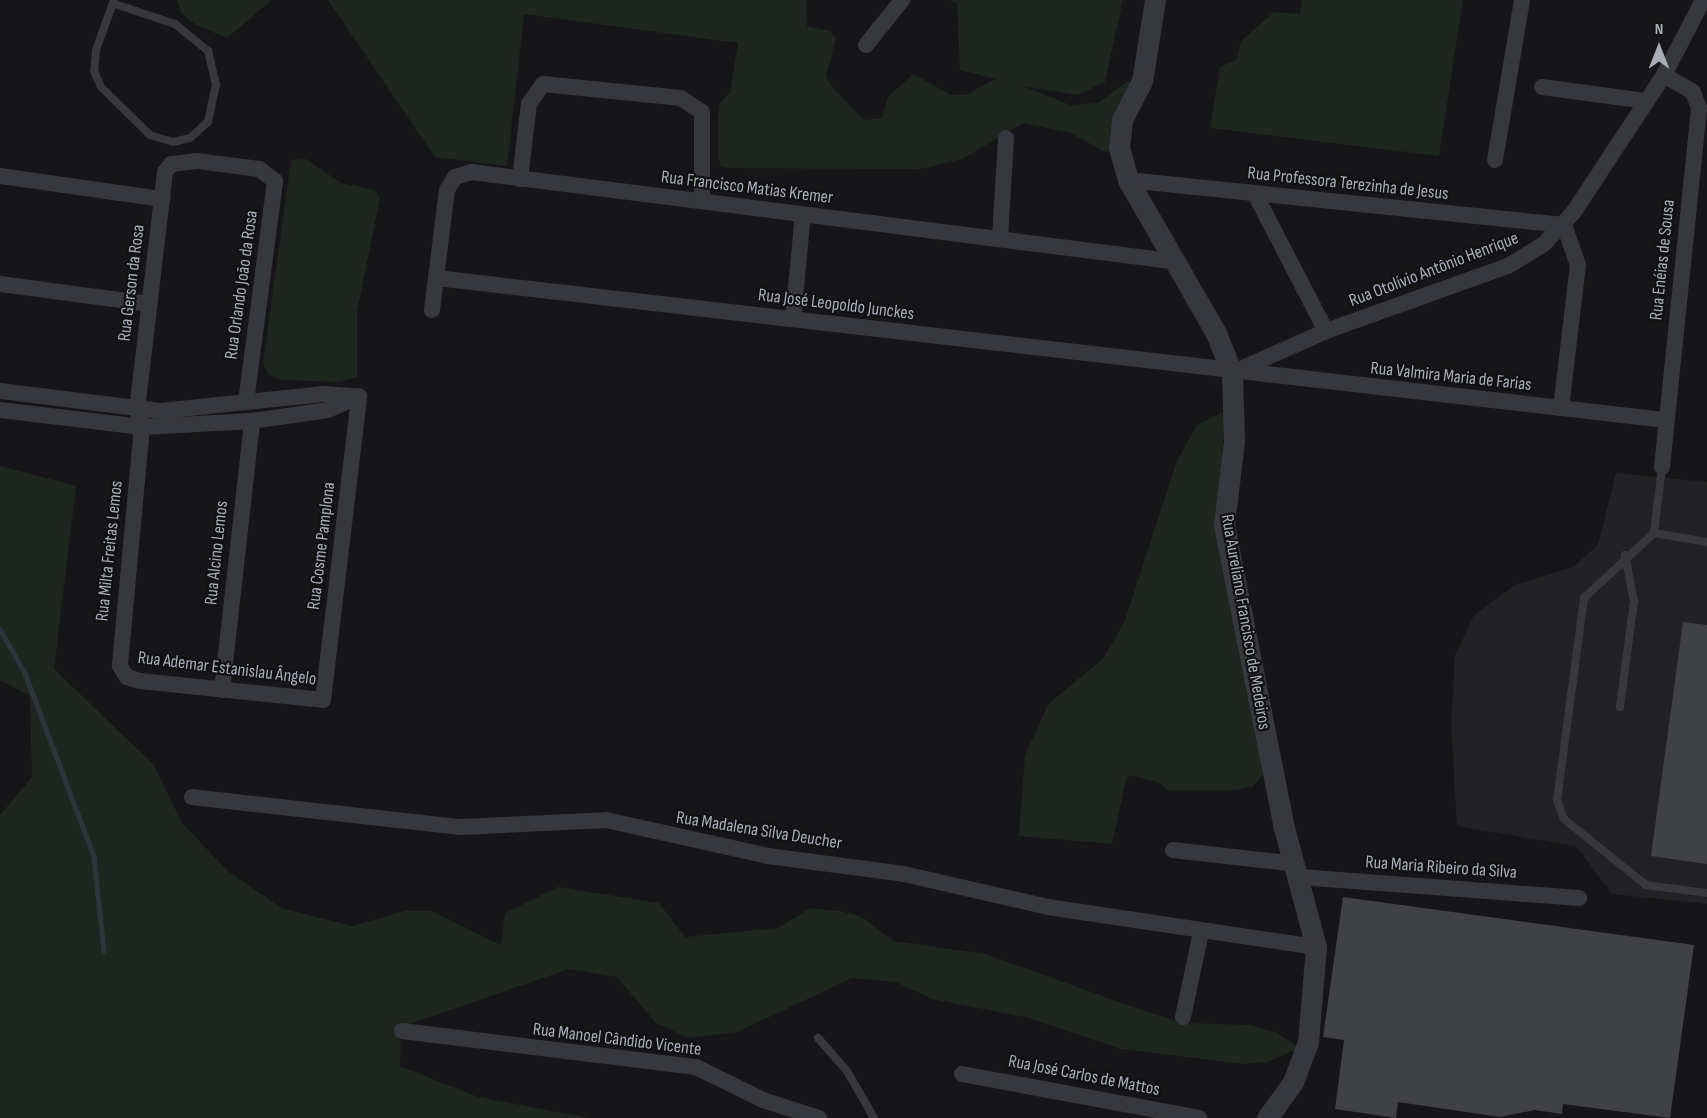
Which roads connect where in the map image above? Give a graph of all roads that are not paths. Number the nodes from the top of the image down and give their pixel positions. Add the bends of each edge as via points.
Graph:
1 (902, 0) edge
2 (1155, 0) edge
3 (1522, 0) edge
4 (1703, 0) edge
5 (114, 2) edge
6 (866, 45) dead end
7 (1664, 75) junction
8 (1542, 87) dead end
9 (1645, 101) junction
10 (1006, 138) dead end
11 (1495, 160) dead end
12 (171, 164) joint
13 (0, 176) edge
14 (520, 179) junction
15 (1128, 180) junction
16 (1255, 194) junction
17 (162, 199) junction
18 (702, 201) junction
19 (803, 214) junction
20 (1564, 225) junction
21 (1000, 239) junction
22 (1171, 261) junction
23 (436, 278) junction
24 (0, 284) edge
25 (149, 304) junction
26 (432, 310) dead end
27 (792, 319) junction
28 (1326, 331) junction
29 (1232, 373) junction
30 (0, 391) edge
31 (359, 396) junction
32 (246, 402) junction
33 (1561, 408) junction
34 (136, 409) junction
35 (0, 410) edge
36 (1666, 420) junction
37 (252, 421) junction
38 (142, 427) junction
39 (1662, 467) joint
40 (1654, 533) junction
41 (1707, 542) edge
42 (1625, 555) junction
43 (127, 677) joint
44 (222, 690) junction
45 (323, 700) joint
46 (1620, 707) dead end
47 (192, 797) dead end
48 (1173, 850) dead end
49 (1297, 871) junction
50 (1707, 893) edge
51 (1579, 898) dead end
52 (1201, 932) junction
53 (1316, 947) junction
54 (1183, 1017) dead end
55 (402, 1031) dead end
56 (818, 1038) dead end
57 (962, 1074) dead end
58 (819, 1118) edge
59 (874, 1118) edge
60 (1199, 1118) edge
61 (1267, 1118) edge

1 - 6 street
2 - 15 street, Rua Aureliano Francisco de Medeiros via 1142,81 1119,133
3 - 11 street
4 - 7 street, Rua Otolívio Antônio Henrique
5 - 5 lane via 96,50 94,70 101,87 150,135 173,142 190,138 208,122 216,85 208,51 175,24
7 - 9 street, Rua Otolívio Antônio Henrique
7 - 36 street, Rua Enéias de Sousa via 1693,92 1699,108
8 - 9 street
9 - 20 street, Rua Otolívio Antônio Henrique
10 - 21 street
12 - 17 street, Rua Gerson da Rosa
12 - 32 street, Rua Orlando João da Rosa via 197,161 272,174 276,187
13 - 17 street
14 - 18 street, Rua Francisco Matias Kremer
14 - 18 street via 529,104 543,84 681,98 702,112
14 - 23 street, Rua Francisco Matias Kremer via 471,172 450,182
15 - 16 street, Rua Professora Terezinha de Jesus
15 - 22 street, Rua Aureliano Francisco de Medeiros
16 - 20 street, Rua Professora Terezinha de Jesus
16 - 28 street
17 - 25 street, Rua Gerson da Rosa
18 - 19 street, Rua Francisco Matias Kremer
19 - 21 street, Rua Francisco Matias Kremer
19 - 27 street
20 - 28 street, Rua Otolívio Antônio Henrique via 1508,266
20 - 33 street via 1578,265
21 - 22 street, Rua Francisco Matias Kremer
22 - 29 street, Rua Aureliano Francisco de Medeiros via 1216,333
23 - 26 street, Rua Francisco Matias Kremer
23 - 27 street, Rua José Leopoldo Junckes
24 - 25 street
25 - 34 street, Rua Gerson da Rosa
27 - 29 street, Rua José Leopoldo Junckes
28 - 29 street, Rua Otolívio Antônio Henrique
29 - 33 street, Rua Valmira Maria de Farias
29 - 49 street, Rua Aureliano Francisco de Medeiros via 1233,441 1224,525
30 - 34 street
31 - 32 street
31 - 37 street via 328,410
31 - 45 street, Rua Cosme Pamplona
32 - 34 street
33 - 36 street, Rua Valmira Maria de Farias
34 - 38 street
35 - 38 street
36 - 39 street, Rua Enéias de Sousa
37 - 38 street
37 - 44 street, Rua Alcino Lemos
38 - 43 street, Rua Milta Freitas Lemos via 119,659
39 - 40 lane
40 - 41 lane
40 - 42 lane
42 - 46 lane via 1634,601
42 - 50 lane via 1584,598 1557,800 1564,819 1646,885
43 - 44 street, Rua Ademar Estanislau Ângelo
44 - 45 street, Rua Ademar Estanislau Ângelo
47 - 52 street, Rua Madalena Silva Deucher via 460,827 606,820 684,840 876,869 1048,907
48 - 49 street, Rua Maria Ribeiro da Silva
49 - 51 street, Rua Maria Ribeiro da Silva
49 - 53 street, Rua Aureliano Francisco de Medeiros
52 - 53 street, Rua Madalena Silva Deucher
52 - 54 street
53 - 61 street, Rua Aureliano Francisco de Medeiros via 1312,1019 1301,1064
55 - 58 street, Rua Manoel Cândido Vicente via 696,1067 764,1100
56 - 59 lane via 847,1071
57 - 60 street, Rua José Carlos de Mattos

